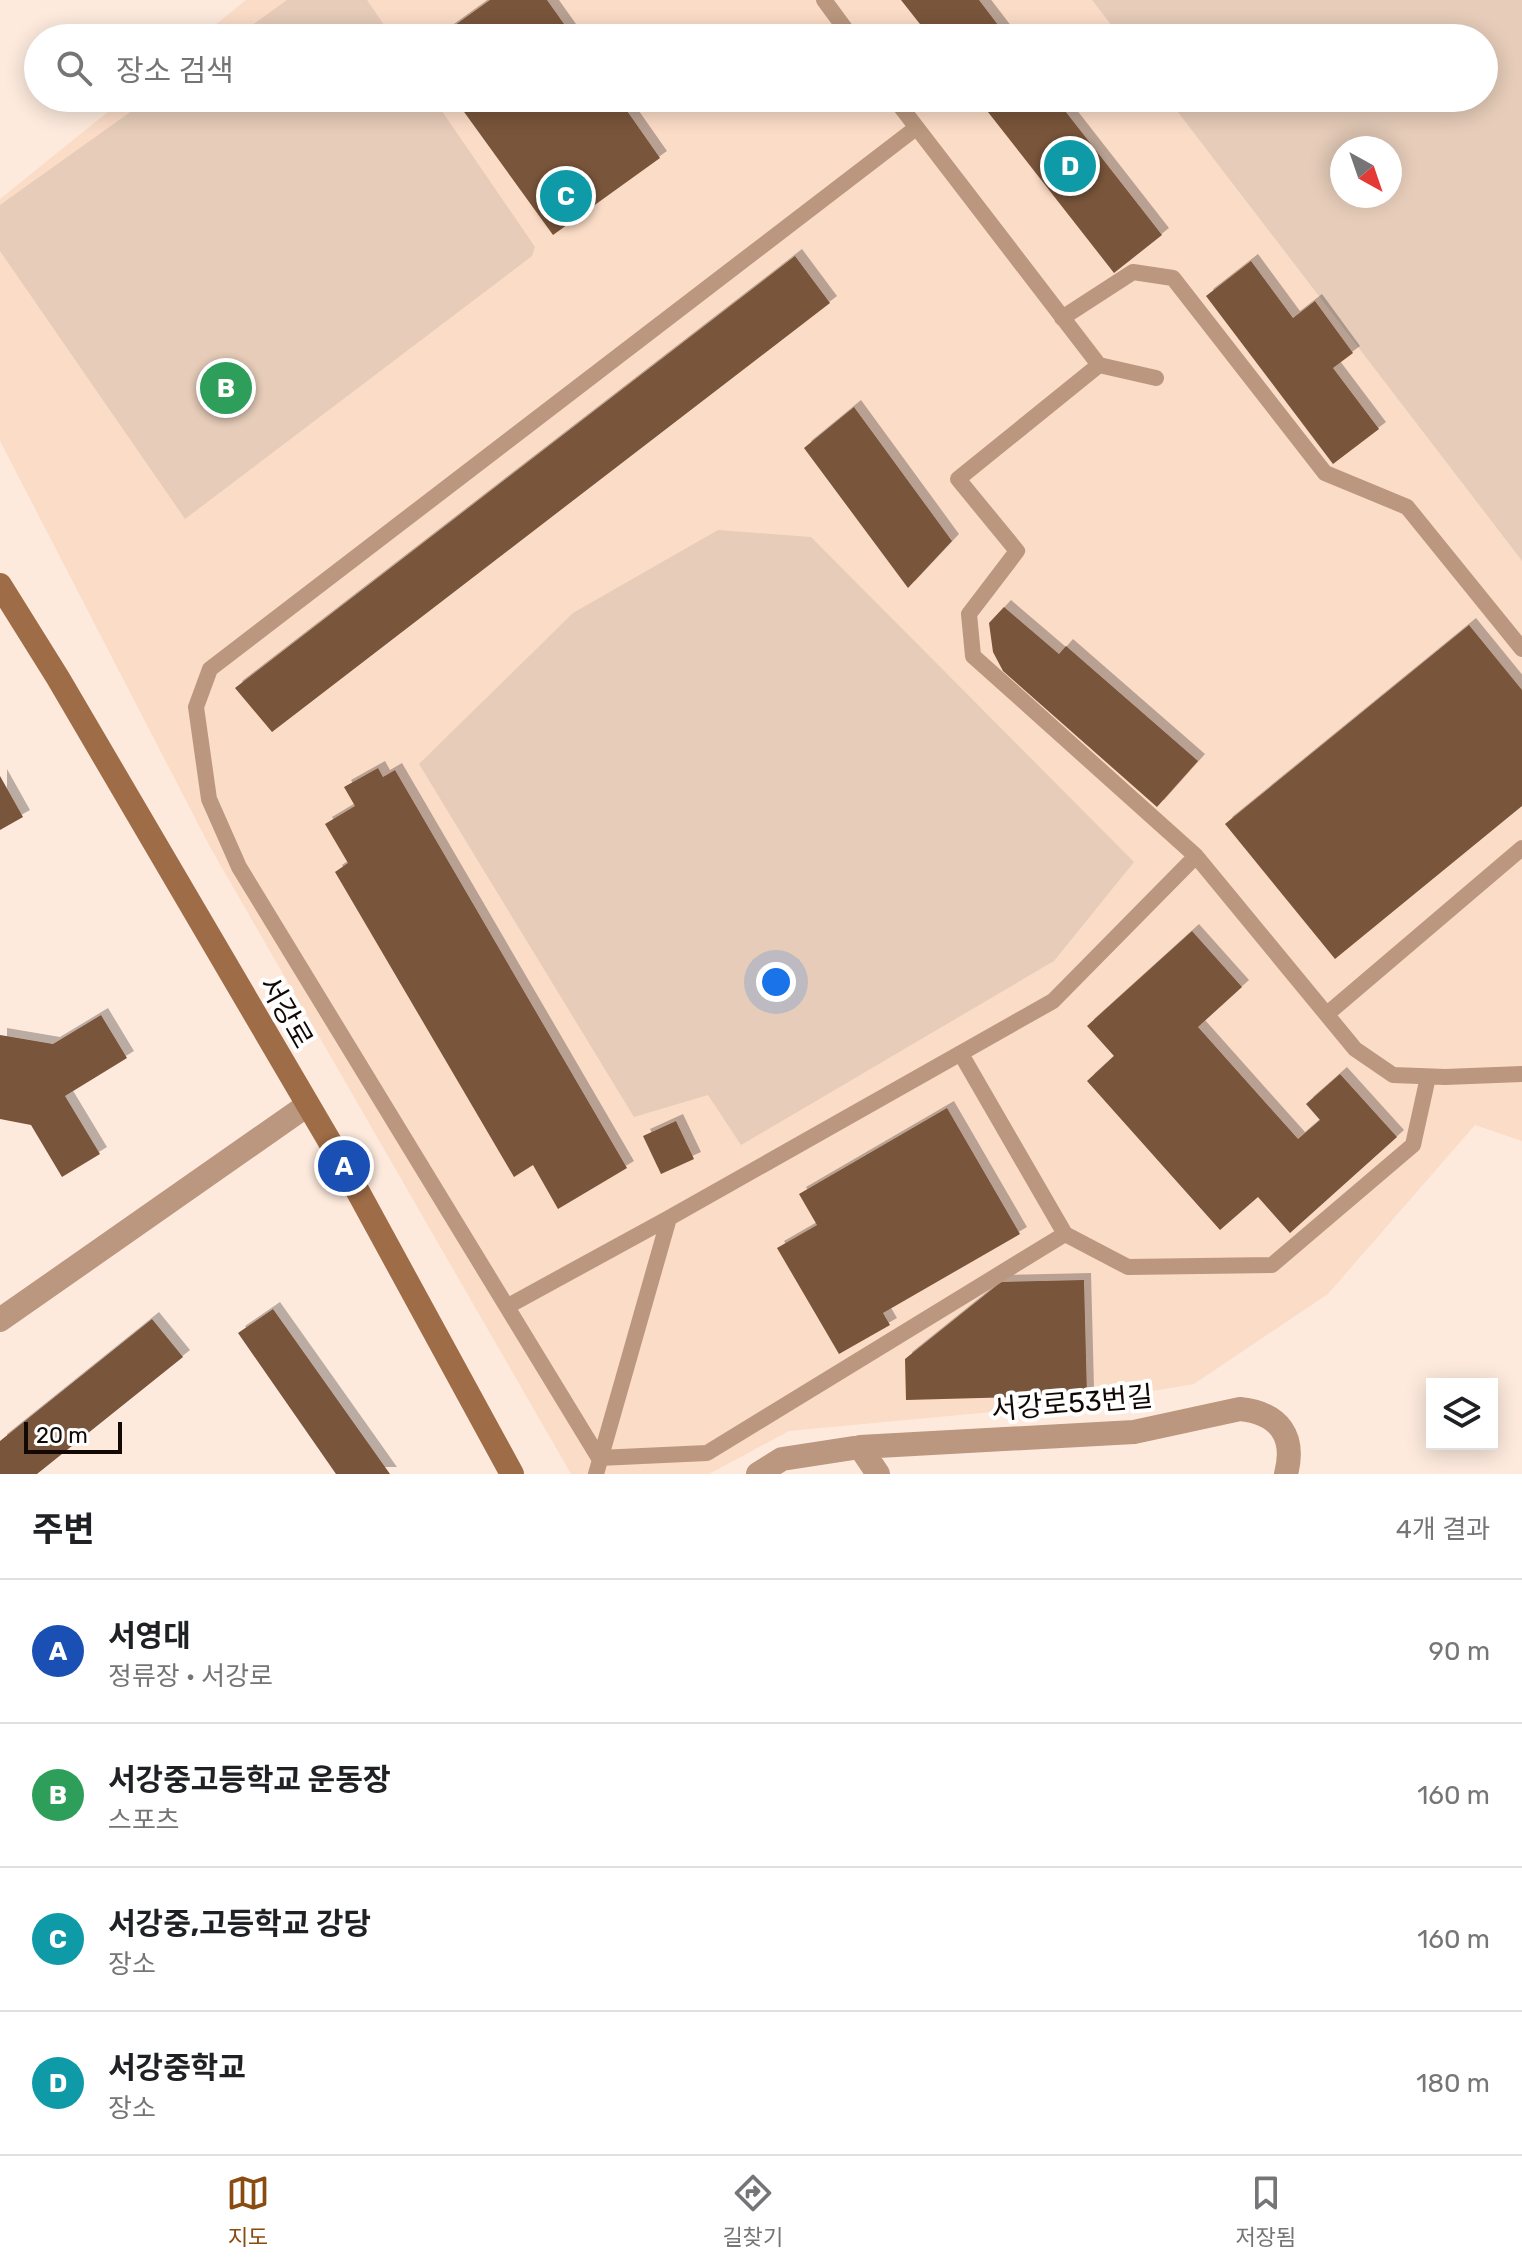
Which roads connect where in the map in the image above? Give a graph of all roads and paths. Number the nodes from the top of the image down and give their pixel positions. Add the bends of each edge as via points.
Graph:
1 (824, 0) edge
2 (842, 24) edge
3 (904, 112) edge
4 (916, 128) junction
5 (1062, 318) junction
6 (1099, 365) junction
7 (1156, 378) dead end
8 (0, 585) edge
9 (1522, 649) edge
10 (1522, 848) edge
11 (1196, 856) junction
12 (1327, 1014) junction
13 (961, 1054) junction
14 (1522, 1074) edge
15 (1428, 1077) junction
16 (306, 1106) junction
17 (669, 1218) junction
18 (1065, 1234) junction
19 (508, 1306) junction
20 (0, 1320) edge
21 (860, 1447) junction
22 (598, 1466) edge
23 (512, 1474) edge
24 (758, 1474) edge
25 (878, 1474) edge
26 (1286, 1474) edge

1 - 2 lane
3 - 4 lane
4 - 5 lane
4 - 19 lane via 210,669 196,707 209,799 239,867
5 - 6 lane
5 - 9 lane via 1133,272 1173,278 1325,473 1407,507
6 - 7 lane
6 - 11 lane via 958,479 1017,551 969,614 973,656
8 - 16 main road, 서강로
10 - 12 lane
11 - 12 lane
11 - 13 lane via 1053,1001
12 - 15 lane via 1355,1049 1393,1075
13 - 17 lane
13 - 18 lane
14 - 15 lane
15 - 18 lane via 1413,1145 1272,1265 1128,1267
16 - 20 street
16 - 23 main road, 서강로
17 - 19 lane
17 - 22 lane
18 - 22 lane via 707,1453
19 - 22 lane
21 - 24 street, 서강로53번길 via 782,1459
21 - 25 street
21 - 26 street, 서강로53번길 via 1134,1432 1256,1410 1282,1428 1289,1443

